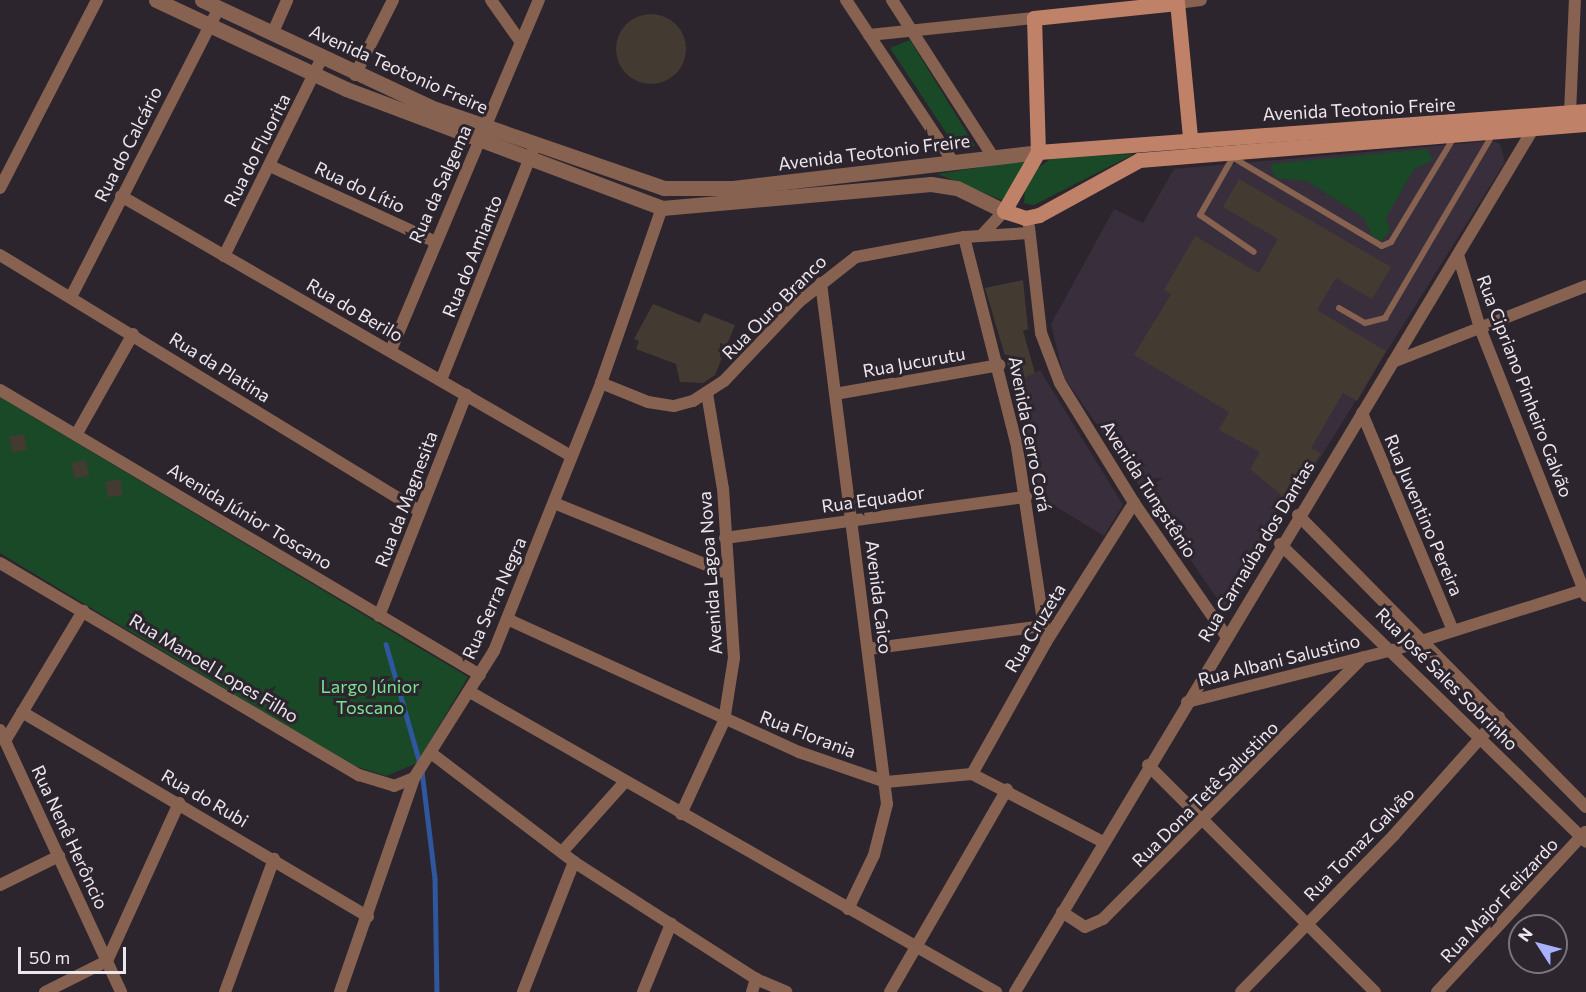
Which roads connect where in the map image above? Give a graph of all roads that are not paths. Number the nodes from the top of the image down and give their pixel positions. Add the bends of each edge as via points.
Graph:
1 (97, 0) edge
2 (156, 0) edge
3 (202, 0) edge
4 (287, 0) edge
5 (393, 0) edge
6 (491, 0) edge
7 (539, 0) edge
8 (846, 0) edge
9 (892, 0) edge
10 (1201, 0) edge
11 (1575, 0) edge
12 (1177, 3) junction
13 (1089, 6) edge
14 (219, 8) junction
15 (1034, 18) junction
16 (210, 24) junction
17 (911, 28) junction
18 (273, 32) junction
19 (869, 35) junction
20 (519, 40) junction
21 (321, 60) junction
22 (355, 75) junction
23 (315, 76) junction
24 (1586, 111) edge
25 (1570, 113) junction
26 (1586, 124) edge
27 (1532, 131) junction
28 (483, 133) junction
29 (1494, 133) junction
30 (1190, 137) junction
31 (1454, 137) junction
32 (533, 151) junction
33 (1038, 152) junction
34 (1230, 156) junction
35 (993, 157) junction
36 (1192, 158) junction
37 (954, 163) junction
38 (270, 166) junction
39 (825, 178) junction
40 (0, 188) edge
41 (826, 195) junction
42 (121, 196) junction
43 (662, 208) junction
44 (1004, 211) junction
45 (1029, 218) junction
46 (1029, 234) junction
47 (981, 236) junction
48 (964, 237) junction
49 (434, 241) junction
50 (1254, 252) dead end
51 (0, 255) edge
52 (1458, 255) junction
53 (224, 256) junction
54 (821, 283) junction
55 (1586, 286) edge
56 (71, 297) junction
57 (1339, 308) dead end
58 (1480, 328) junction
59 (133, 334) junction
60 (391, 350) junction
61 (1393, 362) junction
62 (999, 365) junction
63 (441, 380) junction
64 (600, 383) junction
65 (0, 390) edge
66 (707, 393) junction
67 (835, 394) junction
68 (466, 395) junction
69 (1362, 413) junction
70 (76, 435) junction
71 (571, 456) junction
72 (1026, 497) junction
73 (554, 503) junction
74 (1134, 503) junction
75 (420, 512) junction
76 (1298, 515) junction
77 (851, 520) junction
78 (725, 538) junction
79 (1280, 544) junction
80 (0, 563) edge
81 (724, 572) junction
82 (1585, 592) edge
83 (83, 611) junction
84 (380, 616) junction
85 (507, 619) junction
86 (1042, 626) junction
87 (1453, 631) junction
88 (1226, 636) junction
89 (1425, 640) junction
90 (1046, 642) junction
91 (868, 649) junction
92 (1393, 650) junction
93 (1363, 657) junction
94 (480, 675) junction
95 (470, 692) junction
96 (1187, 702) junction
97 (22, 712) junction
98 (1498, 717) junction
99 (724, 721) junction
100 (1480, 738) junction
101 (4, 746) edge
102 (431, 753) junction
103 (1148, 765) junction
104 (972, 774) junction
105 (414, 778) junction
106 (886, 782) junction
107 (624, 783) junction
108 (1007, 789) junction
109 (179, 803) junction
110 (1586, 807) edge
111 (681, 814) junction
112 (1202, 820) junction
113 (1584, 837) edge
114 (1101, 842) junction
115 (562, 852) junction
116 (58, 856) junction
117 (274, 859) junction
118 (574, 862) junction
119 (0, 885) edge
120 (848, 909) junction
121 (1062, 912) junction
122 (368, 917) junction
123 (671, 924) junction
124 (1305, 925) junction
125 (916, 948) junction
126 (106, 961) junction
127 (756, 979) junction
128 (45, 992) edge
129 (121, 992) edge
130 (225, 992) edge
131 (340, 992) edge
132 (523, 992) edge
133 (643, 992) edge
134 (752, 992) edge
135 (786, 992) edge
136 (890, 992) edge
137 (996, 992) edge
138 (1015, 992) edge
139 (1241, 992) edge
140 (1375, 992) edge
141 (1437, 992) edge

1 - 40 street
2 - 16 street, Avenida Teotonio Freire
3 - 14 street, Avenida Teotonio Freire
4 - 18 street
5 - 22 street
6 - 20 street
7 - 20 street, Rua da Salgema
8 - 19 street
9 - 17 street
10 - 12 street
11 - 25 street
12 - 13 main road
12 - 30 main road
13 - 15 main road
14 - 16 street, Rua do Calcário
14 - 18 street, Avenida Teotonio Freire
15 - 17 street
15 - 33 main road
16 - 23 street, Avenida Teotonio Freire
16 - 42 street, Rua do Calcário
17 - 19 street
17 - 35 street
18 - 21 street, Avenida Teotonio Freire
19 - 37 street
20 - 28 street, Rua da Salgema
21 - 22 street, Avenida Teotonio Freire
21 - 23 street, Rua do Fluorita
22 - 28 street, Avenida Teotonio Freire
23 - 28 street, Avenida Teotonio Freire
23 - 38 street, Rua do Fluorita
24 - 25 main road, Avenida Teotonio Freire
25 - 30 main road, Avenida Teotonio Freire via 1449,125
26 - 27 main road, Avenida Teotonio Freire
27 - 29 main road, Avenida Teotonio Freire
27 - 52 street, Rua Carnaúba dos Dantas
28 - 32 street, Avenida Teotonio Freire
28 - 49 street, Rua da Salgema
29 - 31 main road, Avenida Teotonio Freire
29 - 57 lane via 1385,318 1365,323
30 - 33 main road, Avenida Teotonio Freire
30 - 36 street
31 - 34 main road, Avenida Teotonio Freire
31 - 34 lane, Avenida Teotonio Freire via 1391,242 1382,246
32 - 39 street, Avenida Teotonio Freire via 664,188
32 - 43 street, Avenida Teotonio Freire
32 - 63 street, Rua do Amianto
33 - 35 street, Avenida Teotonio Freire
33 - 44 main road
34 - 36 main road, Avenida Teotonio Freire
34 - 50 lane via 1200,215
35 - 37 street, Avenida Teotonio Freire
36 - 45 main road, Avenida Teotonio Freire via 1139,160
37 - 39 street, Avenida Teotonio Freire
38 - 49 street, Rua do Lítio
38 - 53 street, Rua do Fluorita
39 - 41 street
41 - 43 street, Avenida Teotonio Freire
41 - 44 street, Avenida Teotonio Freire via 945,185
42 - 53 street, Rua do Berilo
42 - 56 street, Rua do Calcário
43 - 64 street, Rua Serra Negra
44 - 45 main road, Avenida Teotonio Freire
44 - 47 street
45 - 46 street
46 - 47 street, Rua Ouro Branco
46 - 74 street, Avenida Tungstênio via 1048,357
47 - 48 street, Rua Ouro Branco
48 - 54 street, Rua Ouro Branco via 856,257
48 - 62 street, Avenida Cerro Corá
49 - 60 street, Rua da Salgema
51 - 56 street, Rua da Platina
52 - 58 street, Rua Cipriano Pinheiro Galvão
52 - 61 street, Rua Carnaúba dos Dantas
53 - 60 street, Rua do Berilo
54 - 66 street, Rua Ouro Branco via 751,356
54 - 67 street, Avenida Caico
55 - 58 street
56 - 59 street, Rua da Platina
58 - 61 street
58 - 82 street, Rua Cipriano Pinheiro Galvão
59 - 70 street
59 - 75 street, Rua da Platina
60 - 63 street, Rua do Berilo
61 - 69 street, Rua Carnaúba dos Dantas
62 - 67 street, Rua Jucurutu
62 - 72 street, Avenida Cerro Corá
63 - 68 street, Rua do Berilo
64 - 66 street, Rua Ouro Branco via 674,406
64 - 71 street, Rua Serra Negra
65 - 70 street, Avenida Júnior Toscano
66 - 78 street, Avenida Lagoa Nova
67 - 77 street, Avenida Caico
68 - 71 street, Rua do Berilo
68 - 75 street, Rua da Magnesita
69 - 76 street, Rua Carnaúba dos Dantas
69 - 87 street, Rua Juventino Pereira
70 - 84 street, Avenida Júnior Toscano
71 - 73 street, Rua Serra Negra
72 - 77 street, Rua Equador
72 - 86 street, Avenida Cerro Corá
73 - 81 street
73 - 85 street, Rua Serra Negra
74 - 88 street, Avenida Tungstênio
74 - 90 street, Rua Cruzeta
75 - 84 street, Rua da Magnesita
76 - 79 street, Rua Carnaúba dos Dantas
76 - 89 street, Rua José Sales Sobrinho
77 - 78 street, Rua Equador
77 - 91 street, Avenida Caico
78 - 81 street, Avenida Lagoa Nova
79 - 88 street, Rua Carnaúba dos Dantas
79 - 92 street, Rua José Sales Sobrinho
80 - 83 street, Rua Manoel Lopes Filho
81 - 99 street, Avenida Lagoa Nova via 734,658
82 - 87 street, Rua Albani Salustino
83 - 97 street
83 - 105 street, Rua Manoel Lopes Filho via 359,775 394,786
84 - 94 street, Avenida Júnior Toscano
85 - 94 street, Rua Serra Negra
85 - 99 street, Rua Florania
86 - 90 street, Avenida Cerro Corá
86 - 91 street
87 - 89 street, Rua Albani Salustino
88 - 96 street, Rua Carnaúba dos Dantas
89 - 92 street, Rua Albani Salustino
89 - 98 street, Rua José Sales Sobrinho
90 - 104 street, Rua Cruzeta
91 - 106 street, Avenida Caico
92 - 93 street, Rua Albani Salustino
92 - 100 street, Rua José Sales Sobrinho
93 - 96 street, Rua Albani Salustino
93 - 112 street, Rua Dona Tetê Salustino
94 - 95 street, Rua Serra Negra
95 - 102 street, Rua Serra Negra
95 - 107 street
96 - 103 street, Rua Carnaúba dos Dantas
97 - 101 street
97 - 109 street, Rua do Rubi
98 - 100 street, Rua Tomaz Galvão
98 - 110 street, Rua José Sales Sobrinho
99 - 106 street, Rua Florania
99 - 111 street, Avenida Lagoa Nova
100 - 113 street, Rua José Sales Sobrinho
100 - 124 street, Rua Tomaz Galvão
101 - 116 street, Rua Nenê Herôncio
102 - 105 street, Rua Serra Negra
102 - 115 street
103 - 112 street
103 - 114 street, Rua Carnaúba dos Dantas
104 - 106 street, Rua Florania
104 - 108 street, Rua Florania
105 - 122 street, Rua Serra Negra
106 - 120 street, Avenida Caico via 883,830
107 - 111 street
107 - 115 street
108 - 114 street, Rua Florania
108 - 125 street
109 - 117 street, Rua do Rubi
109 - 126 street
111 - 120 street
112 - 121 street, Rua Dona Tetê Salustino via 1103,919 1085,927
112 - 124 street
113 - 141 street, Rua Major Felizardo
114 - 121 street, Rua Carnaúba dos Dantas
115 - 118 street
116 - 119 street
116 - 126 street, Rua Nenê Herôncio
117 - 122 street, Rua do Rubi
117 - 130 street
118 - 123 street
118 - 132 street
120 - 125 street
121 - 138 street, Rua Carnaúba dos Dantas
122 - 131 street, Rua Serra Negra
123 - 127 street
123 - 133 street
124 - 139 street, Rua Tomaz Galvão
124 - 140 street
125 - 136 street
125 - 137 street
126 - 128 street
126 - 129 street, Rua Nenê Herôncio
127 - 134 street
127 - 135 street

